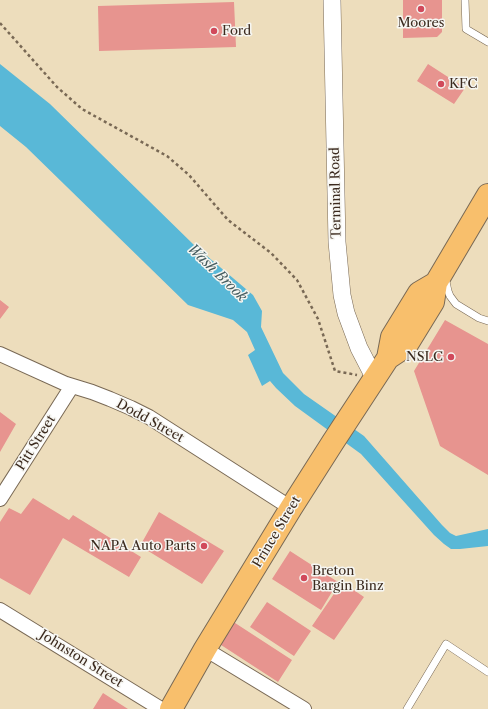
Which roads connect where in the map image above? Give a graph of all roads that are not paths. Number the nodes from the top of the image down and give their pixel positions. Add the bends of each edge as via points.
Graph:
1 (332, 0) edge
2 (465, 0) edge
3 (488, 42) edge
4 (488, 195) edge
5 (440, 275) junction
6 (488, 321) edge
7 (0, 354) edge
8 (375, 379) junction
9 (72, 386) junction
10 (0, 499) edge
11 (291, 508) junction
12 (0, 610) edge
13 (205, 649) junction
14 (488, 672) edge
15 (161, 709) edge
16 (171, 709) edge
17 (304, 709) edge
18 (407, 709) edge

1 - 8 street, Terminal Road via 337,242 342,295 354,336
2 - 3 lane via 466,29
4 - 5 main road, Prince Street
5 - 6 lane via 456,304
5 - 8 main road, Prince Street via 419,293 392,336 388,358
7 - 9 street, Dodd Street
8 - 11 main road, Prince Street
9 - 10 street, Pitt Street
9 - 11 street, Dodd Street via 110,399 149,417
11 - 13 main road, Prince Street
12 - 15 street, Johnston Street
13 - 16 main road, Prince Street
13 - 17 street
14 - 18 lane via 446,644

